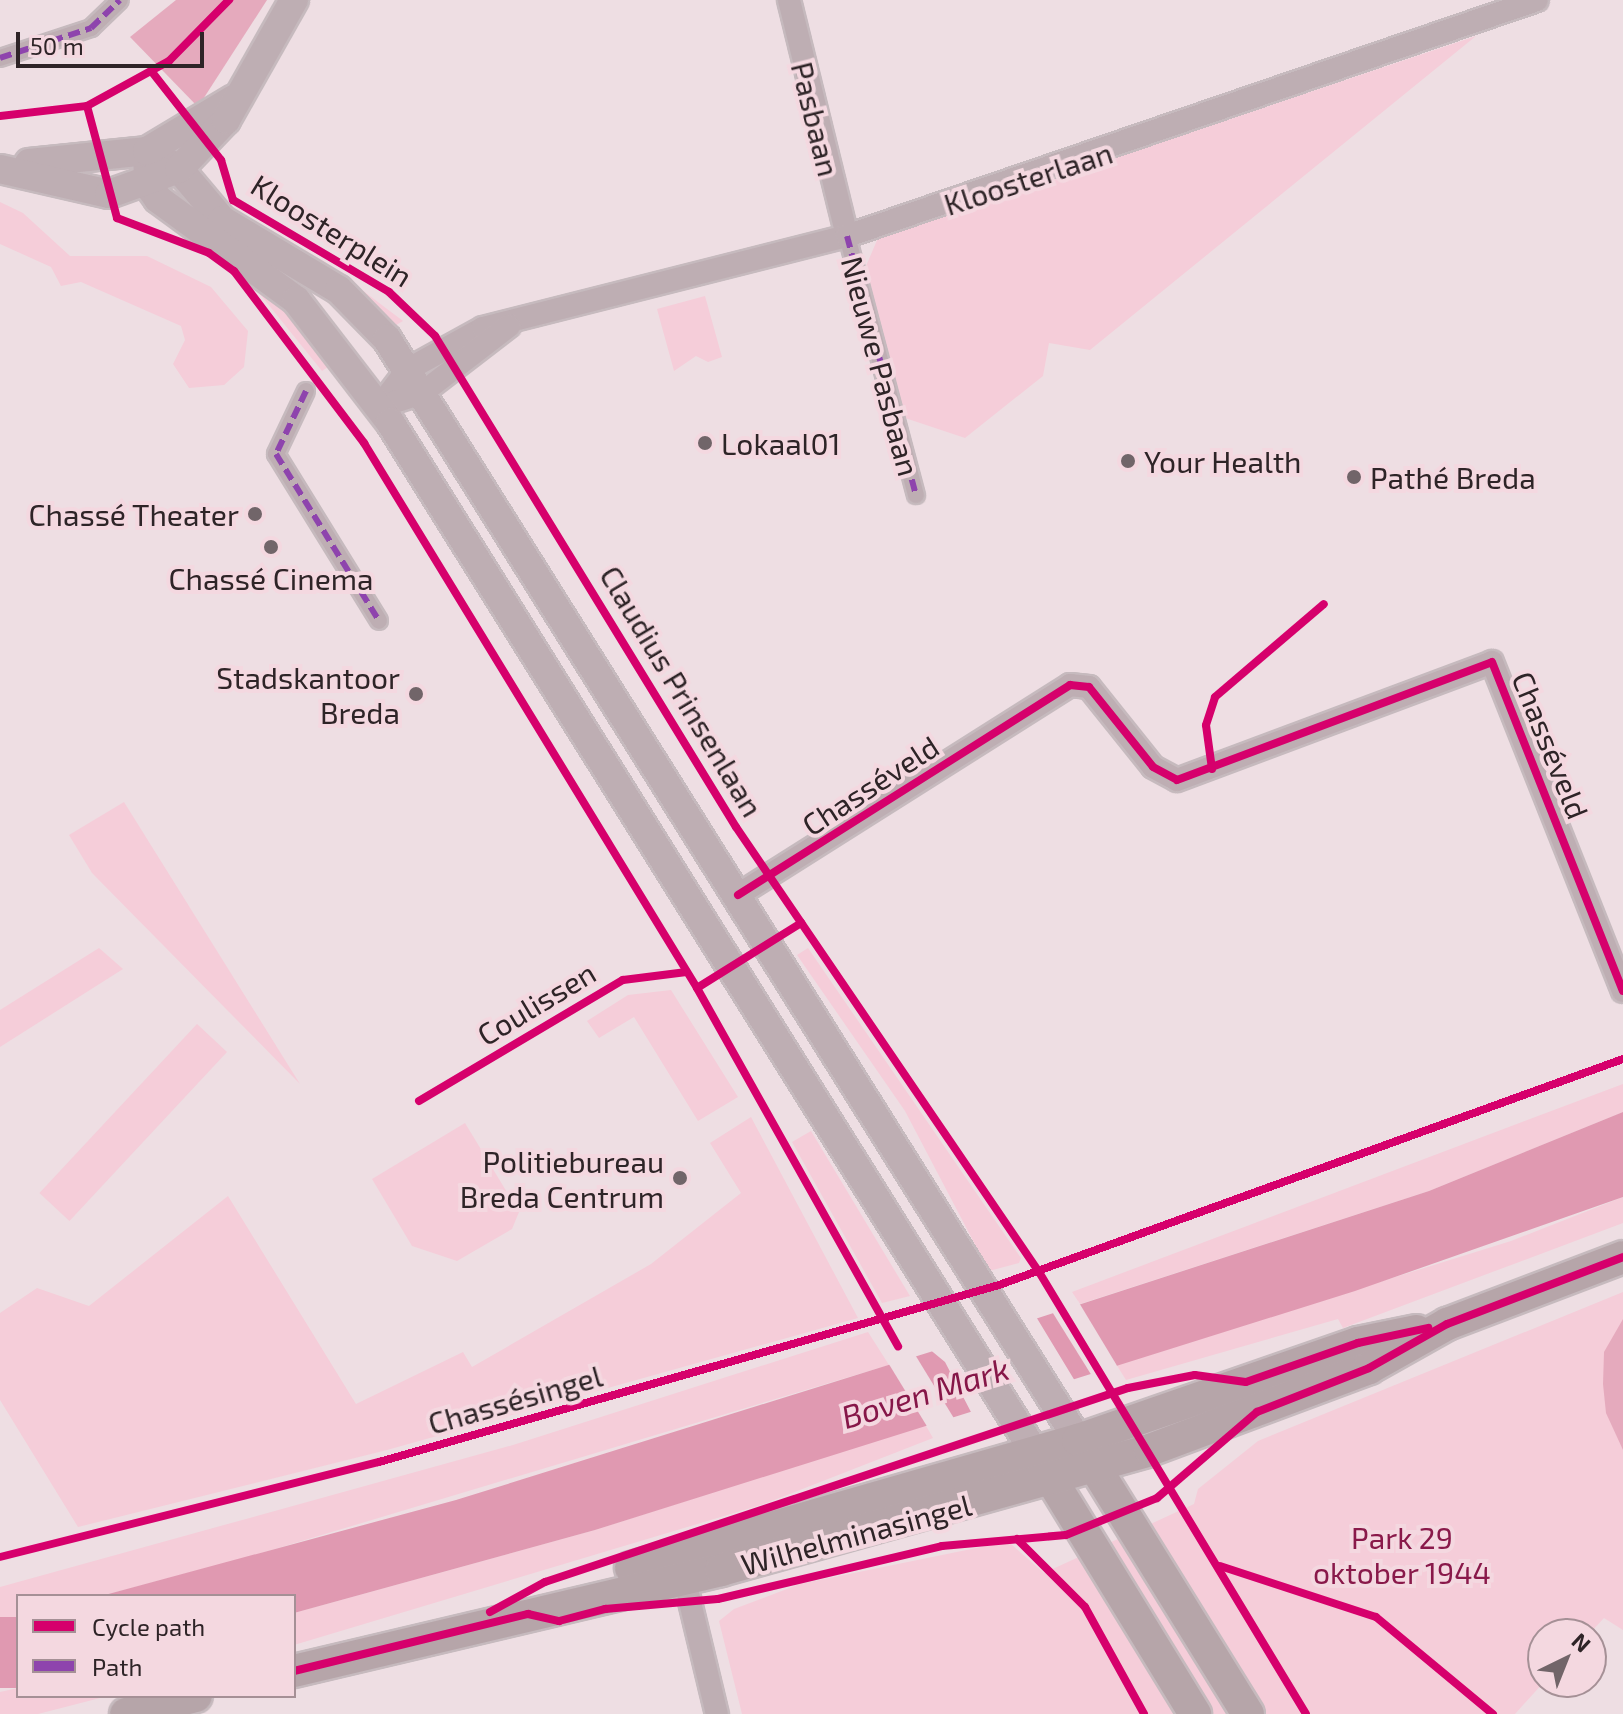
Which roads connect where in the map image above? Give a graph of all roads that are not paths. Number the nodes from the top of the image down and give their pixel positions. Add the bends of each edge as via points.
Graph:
1 (120, 0) edge
2 (294, 0) edge
3 (789, 0) edge
4 (1537, 0) edge
5 (0, 58) edge
6 (234, 99) junction
7 (147, 151) junction
8 (0, 168) edge
9 (179, 169) junction
10 (148, 185) junction
11 (847, 236) junction
12 (415, 382) junction
13 (306, 391) dead end
14 (379, 407) junction
15 (916, 495) dead end
16 (379, 621) dead end
17 (738, 895) junction
18 (698, 917) junction
19 (1623, 991) edge
20 (1623, 1257) edge
21 (1086, 1453) junction
22 (1043, 1466) junction
23 (684, 1577) junction
24 (448, 1630) junction
25 (296, 1670) edge
26 (188, 1698) edge
27 (126, 1714) edge
28 (717, 1714) edge
29 (1195, 1714) edge
30 (1248, 1714) edge

1 - 5 street via 91,28
2 - 6 street
3 - 11 street, Pasbaan
4 - 11 street, Kloosterlaan
6 - 7 street
6 - 9 street via 210,144
7 - 8 street
7 - 9 street, Kloosterplein
7 - 10 street
8 - 10 street via 109,194
9 - 10 street
9 - 12 street, Kloosterplein via 222,220 358,306
10 - 14 street via 171,210 249,258 296,300
11 - 12 street, Kloosterlaan via 510,326
11 - 15 street, Nieuwe Pasbaan
12 - 14 street, Kloosterlaan
12 - 17 street, Claudius Prinsenlaan
13 - 16 street via 276,454
14 - 18 street
17 - 18 street
17 - 19 street, Chasséveld via 1070,685 1089,687 1149,763 1177,780 1492,662
17 - 21 street, Claudius Prinsenlaan
18 - 22 street
20 - 21 main road, Wilhelminasingel via 1447,1324 1358,1343
21 - 22 main road, Wilhelminasingel
21 - 30 main road, Claudius Prinsenlaan
22 - 23 main road, Wilhelminasingel
22 - 24 main road, Wilhelminasingel via 523,1599
22 - 29 main road
23 - 24 main road, Wilhelminasingel
23 - 28 street
24 - 25 main road, Wilhelminasingel
26 - 27 main road

